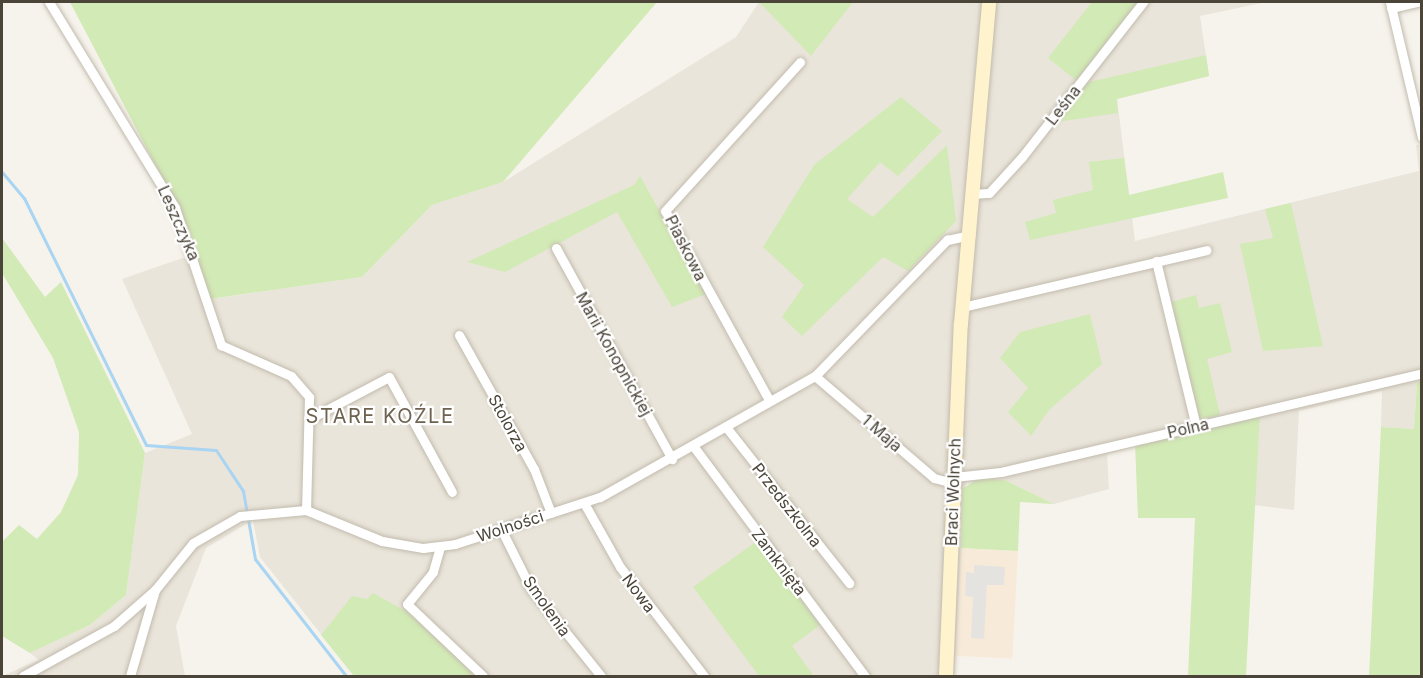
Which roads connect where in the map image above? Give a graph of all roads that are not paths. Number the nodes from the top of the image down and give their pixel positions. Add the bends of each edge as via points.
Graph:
1 (49, 2) edge
2 (989, 2) edge
3 (1143, 2) edge
4 (1418, 2) edge
5 (1390, 5) edge
6 (800, 62) dead end
7 (1422, 137) edge
8 (973, 194) junction
9 (970, 235) junction
10 (556, 248) dead end
11 (1206, 249) dead end
12 (1156, 261) junction
13 (962, 307) junction
14 (459, 335) dead end
15 (1422, 373) edge
16 (815, 376) junction
17 (768, 398) junction
18 (311, 418) junction
19 (1196, 426) junction
20 (726, 427) junction
21 (694, 447) junction
22 (672, 459) junction
23 (954, 480) junction
24 (452, 492) dead end
25 (584, 503) junction
26 (306, 510) junction
27 (551, 513) junction
28 (501, 529) junction
29 (440, 547) junction
30 (849, 583) dead end
31 (155, 590) junction
32 (22, 676) edge
33 (130, 676) edge
34 (483, 676) edge
35 (601, 676) edge
36 (704, 676) edge
37 (865, 676) edge
38 (946, 676) edge

1 - 18 street, Leszczyka via 176,207 221,345 297,380 309,397
2 - 8 main road, Braci Wolnych
3 - 8 street, Leśna via 1022,157 989,193
4 - 5 street
5 - 7 street
6 - 17 street, Piaskowa via 665,211
8 - 9 main road, Braci Wolnych
9 - 13 main road, Braci Wolnych
9 - 16 street, Wolności via 947,240
10 - 22 street, Marii Konopnickiej
11 - 12 street
12 - 13 street
12 - 19 street
13 - 23 main road, Braci Wolnych
14 - 27 street, Stolorza via 534,469
15 - 19 street, Polna
16 - 17 street, Wolności
16 - 23 street, 1 Maja via 934,478
17 - 20 street, Wolności
18 - 24 street via 389,377
18 - 26 street, Leszczyka
19 - 23 street, Polna
20 - 21 street, Wolności
20 - 30 street, Przedszkolna
21 - 22 street, Wolności
21 - 37 street, Zamknięta
22 - 25 street, Wolności
23 - 38 main road, Braci Wolnych
25 - 27 street, Wolności
25 - 36 street, Nowa via 620,567
26 - 29 street, Wolności via 382,541
26 - 31 street, Wolności via 240,516 193,543
27 - 28 street, Wolności
28 - 29 street, Wolności
28 - 35 street, Smolenia via 531,589
29 - 34 street via 433,572 407,604
31 - 32 street, Wolności via 93,641
31 - 33 street

